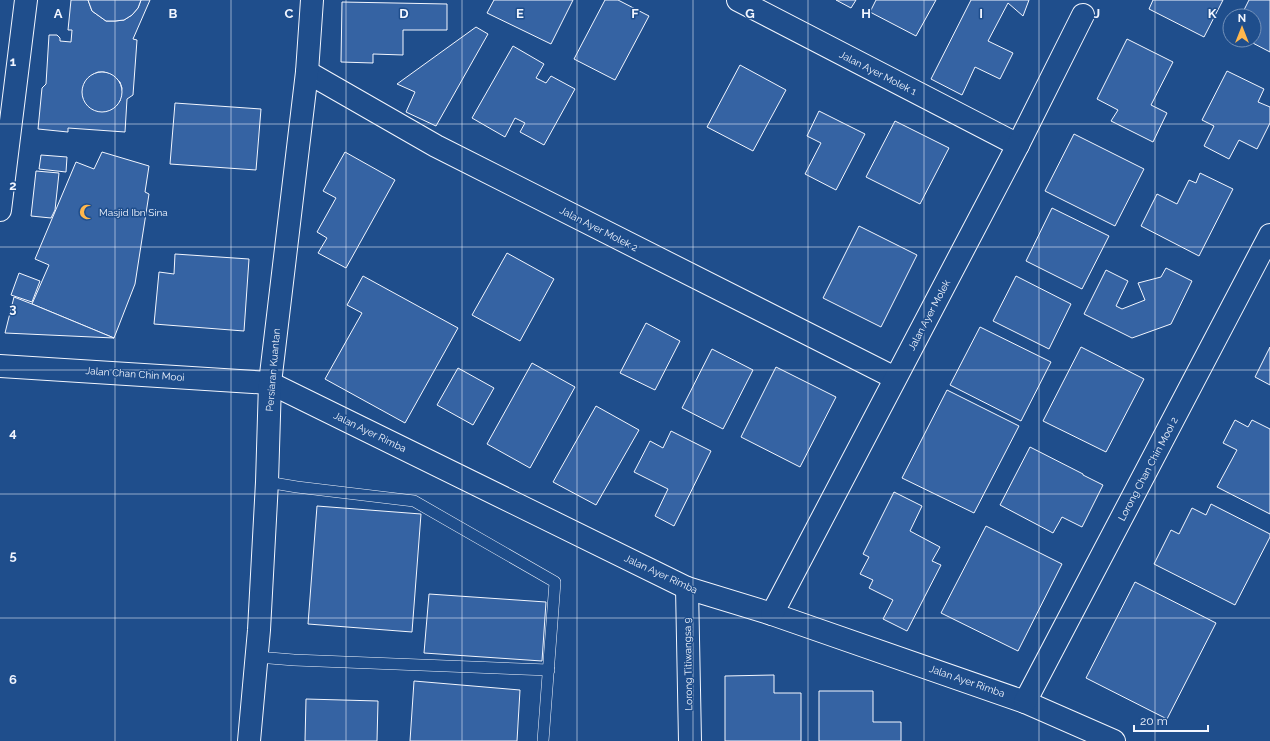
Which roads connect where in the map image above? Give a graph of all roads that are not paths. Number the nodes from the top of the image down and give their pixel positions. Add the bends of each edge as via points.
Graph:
1 (26, 0) edge
2 (312, 0) edge
3 (738, 0) edge
4 (1083, 15) dead end
5 (307, 72) junction
6 (1018, 146) junction
7 (0, 210) edge
8 (1270, 235) edge
9 (0, 366) edge
10 (896, 378) junction
11 (270, 383) junction
12 (267, 482) junction
13 (687, 588) junction
14 (772, 614) junction
15 (257, 657) junction
16 (549, 670) junction
17 (1025, 702) junction
18 (249, 741) edge
19 (543, 741) edge
20 (690, 741) edge
21 (1114, 741) edge

1 - 7 street
2 - 5 street, Persiaran Kuantan
3 - 6 street, Jalan Ayer Molek 1
4 - 6 street, Jalan Ayer Molek
5 - 10 street, Jalan Ayer Molek 2 via 436,146
5 - 11 street, Persiaran Kuantan
6 - 10 street, Jalan Ayer Molek
8 - 17 street, Lorong Chan Chin Mooi 2
9 - 11 street, Jalan Chan Chin Mooi
10 - 14 street, Jalan Ayer Molek
11 - 12 street, Persiaran Kuantan
11 - 13 street, Jalan Ayer Rimba
12 - 15 street, Persiaran Kuantan
12 - 16 lane via 414,501 555,582
13 - 14 street, Jalan Ayer Rimba
13 - 20 street, Lorong Titiwangsa 9
14 - 17 street, Jalan Ayer Rimba
15 - 16 lane
15 - 18 street, Persiaran Kuantan
16 - 19 lane
17 - 21 street, Jalan Ayer Rimba

